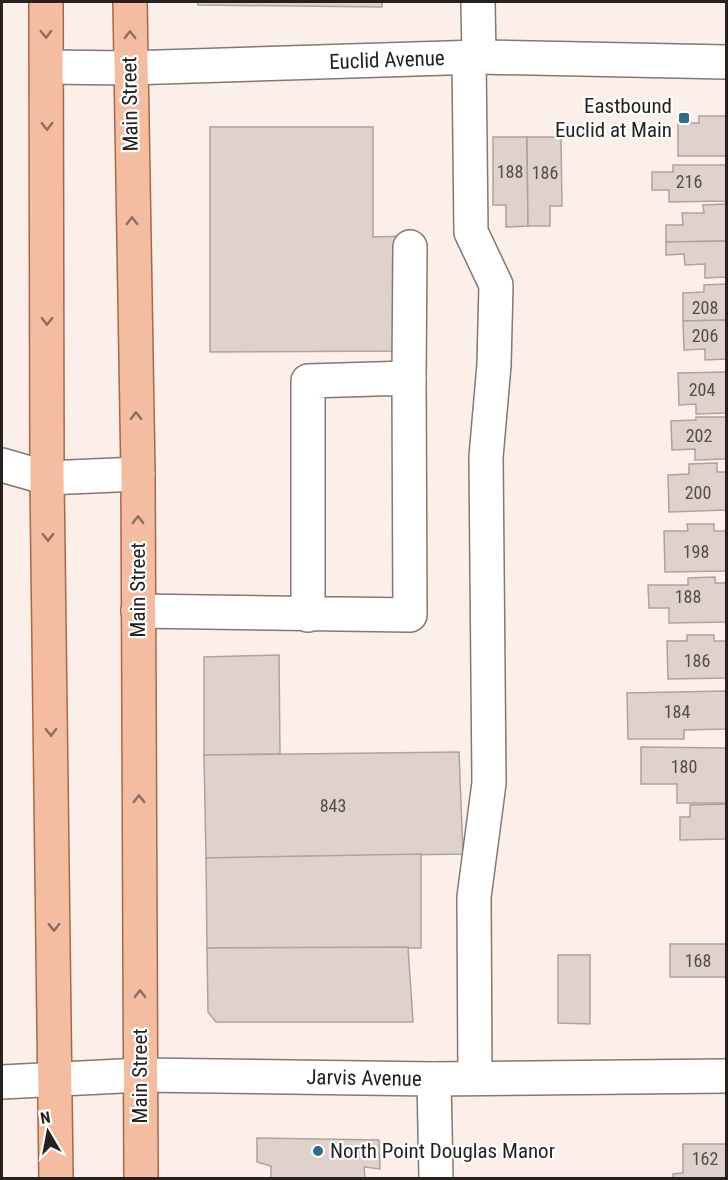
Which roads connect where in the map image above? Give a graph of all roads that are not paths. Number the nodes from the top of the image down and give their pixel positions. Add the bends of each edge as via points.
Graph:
1 (46, 2) edge
2 (130, 2) edge
3 (478, 2) edge
4 (474, 58) junction
5 (726, 62) edge
6 (47, 67) junction
7 (129, 68) junction
8 (410, 247) dead end
9 (410, 378) junction
10 (2, 465) edge
11 (138, 474) junction
12 (47, 478) junction
13 (138, 611) junction
14 (308, 615) junction
15 (141, 1075) junction
16 (726, 1076) edge
17 (475, 1078) junction
18 (434, 1079) junction
19 (56, 1080) junction
20 (2, 1082) edge
21 (56, 1179) edge
22 (141, 1179) edge
23 (436, 1179) edge

1 -> 6 main road
7 -> 2 main road, Main Street
3 - 4 street
4 - 5 street, Euclid Avenue
4 - 7 street, Euclid Avenue
4 - 17 street via 471,232 496,285 486,457 489,783 474,897
6 - 7 street, Euclid Avenue
6 -> 12 main road
11 -> 7 main road, Main Street
8 - 9 street
9 - 14 street via 308,381
9 - 14 street via 410,615
10 - 12 street
11 - 12 street
13 -> 11 main road, Main Street
12 -> 19 main road
13 - 14 street
15 -> 13 main road, Main Street
15 - 18 street, Jarvis Avenue
15 - 19 street, Jarvis Avenue
15 - 22 main road, Main Street
16 - 17 street, Jarvis Avenue
17 - 18 street, Jarvis Avenue
18 - 23 street
19 - 20 street, Jarvis Avenue
19 - 21 main road

